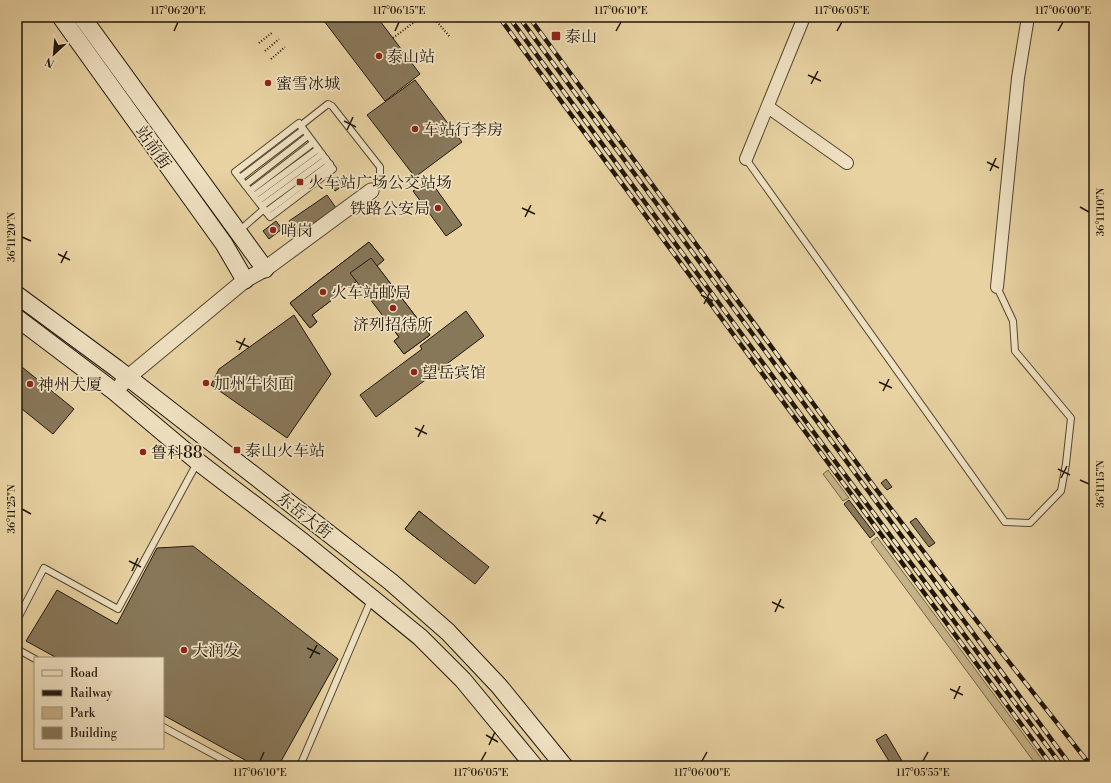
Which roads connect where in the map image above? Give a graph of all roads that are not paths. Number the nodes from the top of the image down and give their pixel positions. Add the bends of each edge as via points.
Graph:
1 (61, 17) edge
2 (82, 17) edge
3 (804, 17) edge
4 (1028, 17) edge
5 (768, 107) junction
6 (302, 128) junction
7 (308, 136) junction
8 (313, 143) junction
9 (324, 157) junction
10 (746, 159) joint
11 (847, 163) dead end
12 (245, 185) junction
13 (250, 191) junction
14 (371, 191) joint
15 (261, 205) junction
16 (232, 238) junction
17 (265, 269) junction
18 (245, 280) junction
19 (997, 287) joint
20 (17, 295) edge
21 (17, 318) edge
22 (127, 378) junction
23 (115, 392) junction
24 (197, 461) junction
25 (372, 597) junction
26 (17, 620) edge
27 (17, 649) edge
28 (34, 658) edge
29 (164, 728) edge
30 (235, 766) edge
31 (300, 766) edge
32 (534, 766) edge
33 (564, 766) edge

1 - 16 main road, 站前街
2 - 16 main road, 站前街 via 142,101
3 - 5 street
4 - 19 street via 1018,78
5 - 10 street
5 - 11 street
6 - 7 lane
6 - 12 lane via 240,178
6 - 14 lane via 328,104 332,106 380,167 380,182
7 - 8 lane
7 - 12 lane
8 - 9 lane
8 - 13 lane
9 - 15 lane
9 - 15 lane
9 - 15 lane via 334,169 270,217
10 - 19 lane via 1005,522 1030,523 1061,491 1071,418 1015,351 1013,321
12 - 13 lane
13 - 15 lane
14 - 17 street
15 - 16 lane
16 - 17 main road, 站前街
16 - 18 main road, 站前街
17 - 18 street
18 - 22 street
20 - 22 main road, 东岳大街
21 - 23 main road, 东岳大街
22 - 23 street
22 - 33 main road, 东岳大街 via 391,582 448,632 499,686
23 - 24 main road, 东岳大街
24 - 25 main road, 东岳大街
24 - 26 lane via 118,609 44,568
25 - 31 lane
25 - 32 main road, 东岳大街 via 420,637 463,680
27 - 28 lane
29 - 30 lane

